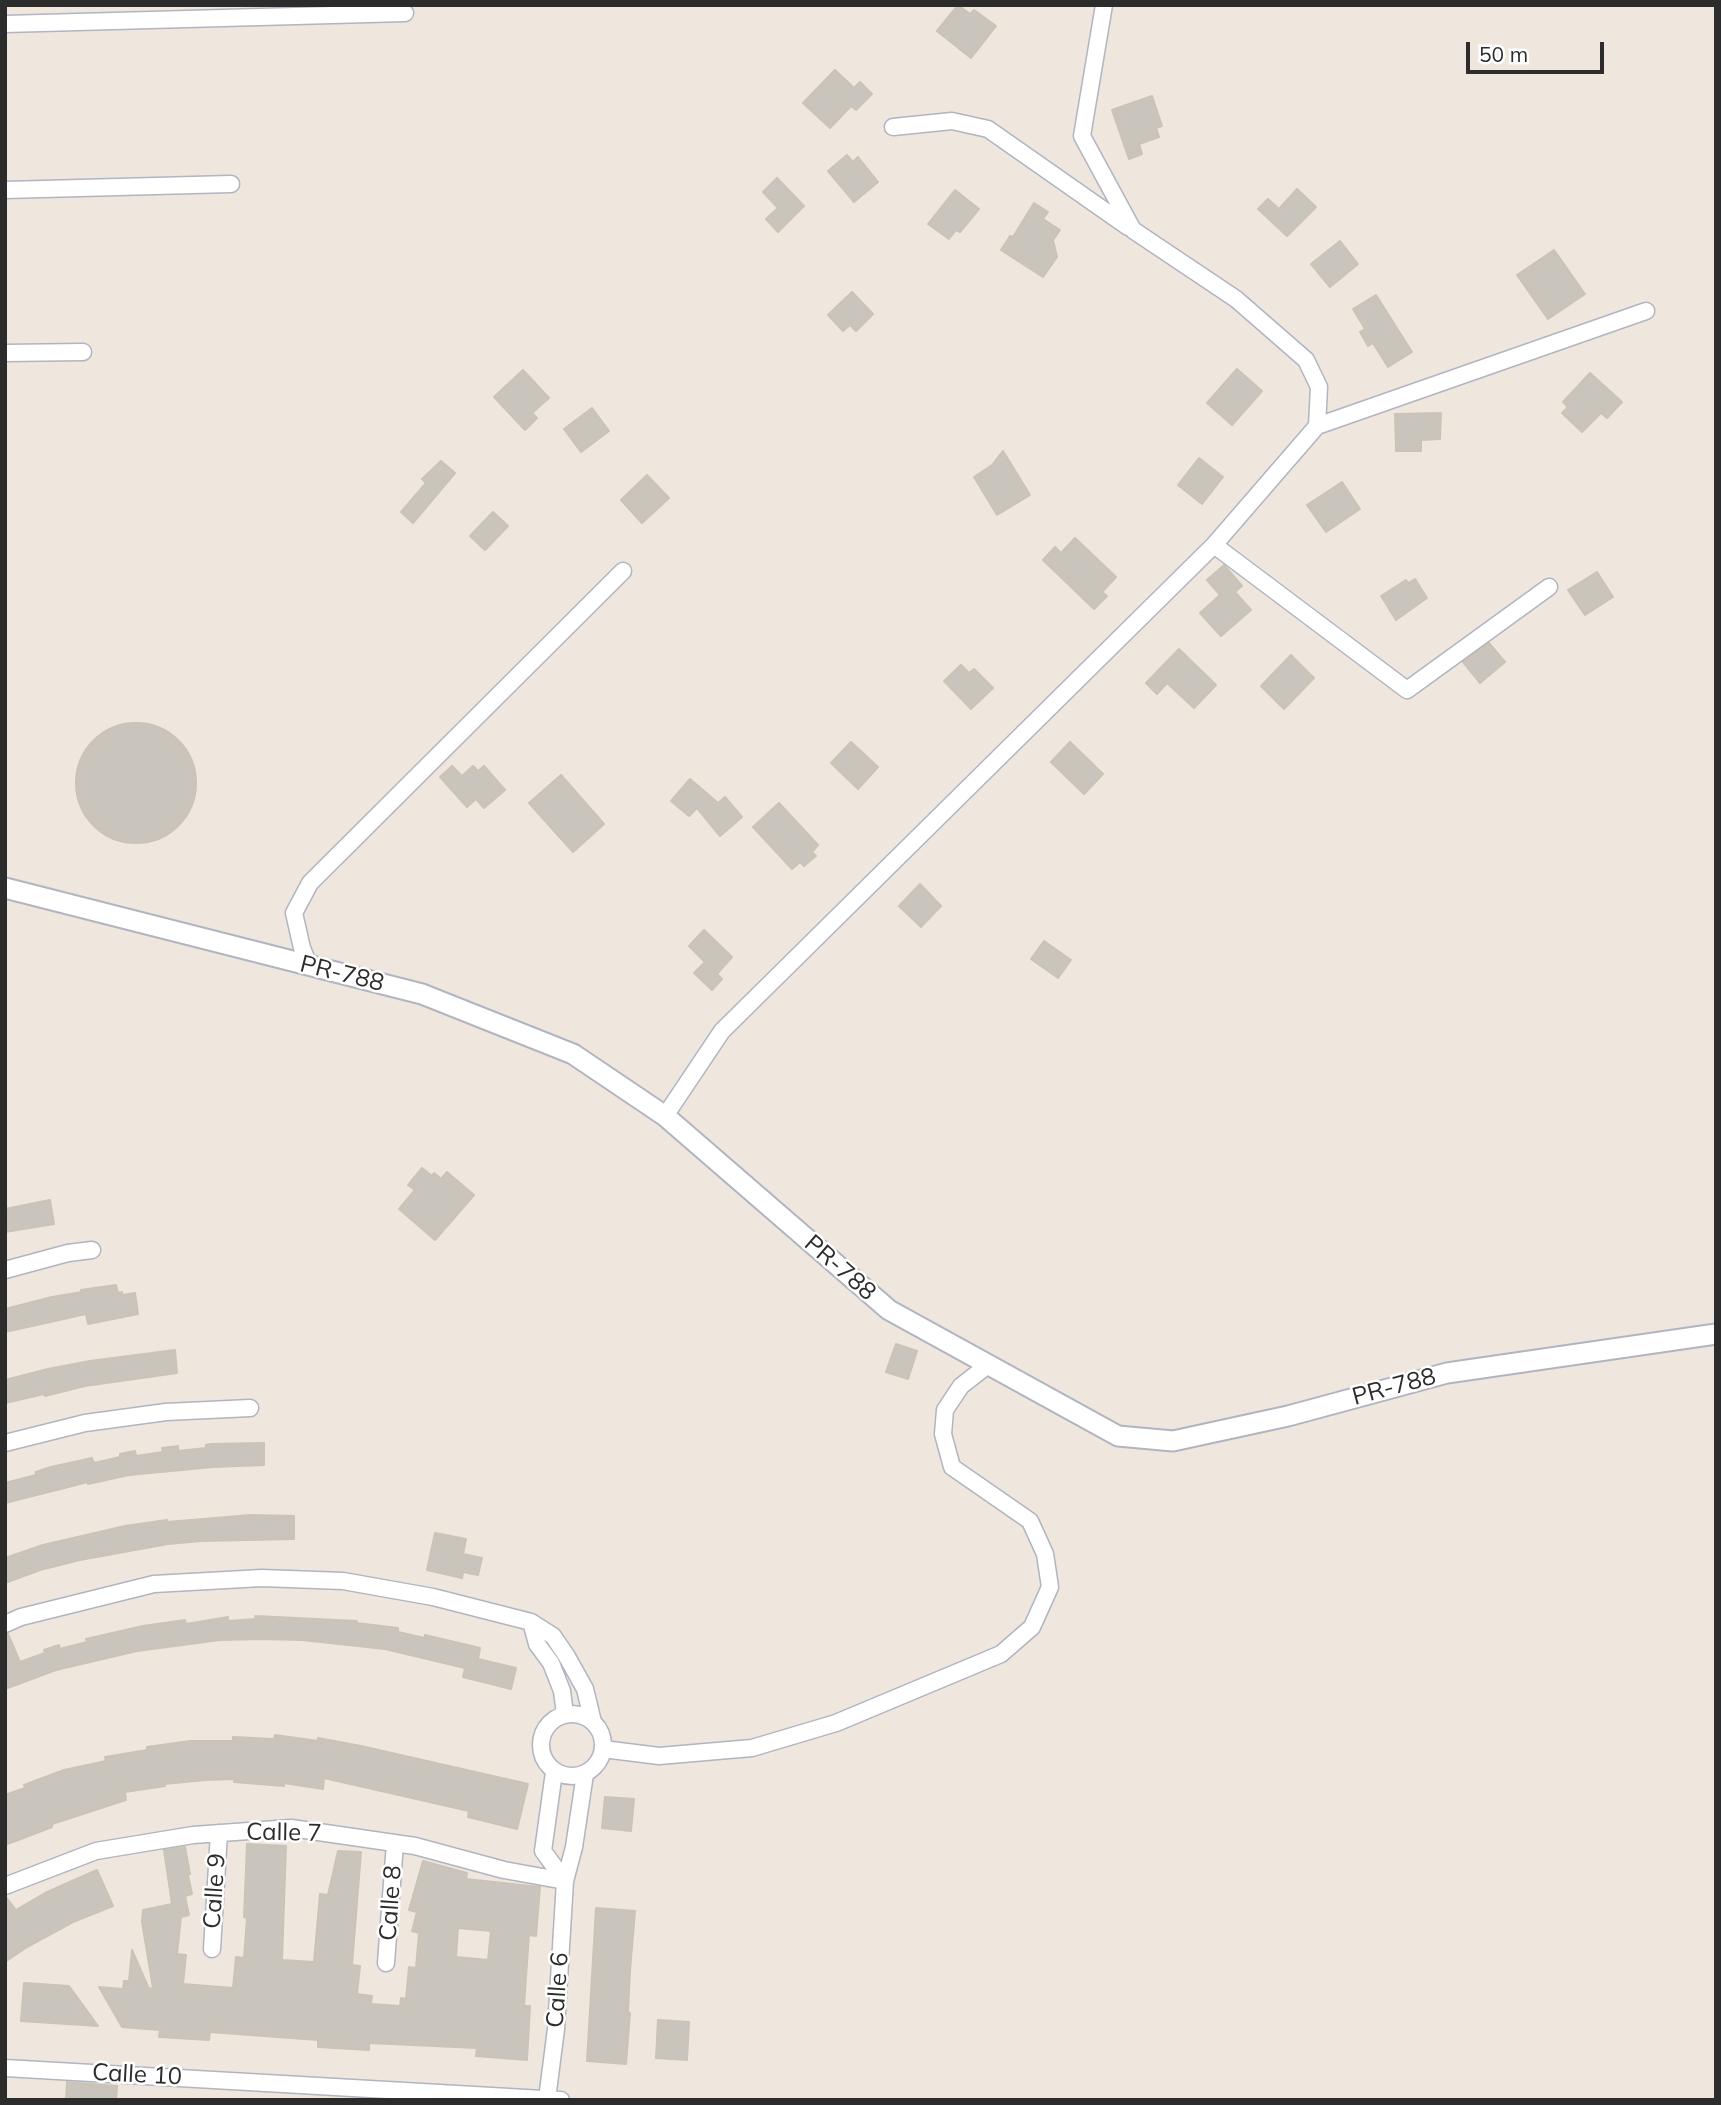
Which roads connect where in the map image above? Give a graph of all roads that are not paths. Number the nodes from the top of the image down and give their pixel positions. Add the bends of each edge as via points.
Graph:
1 (1104, 5) edge
2 (405, 13) dead end
3 (5, 24) edge
4 (893, 127) dead end
5 (231, 184) dead end
6 (5, 190) edge
7 (1133, 230) junction
8 (1646, 311) dead end
9 (83, 352) dead end
10 (5, 353) edge
11 (1317, 426) junction
12 (1214, 545) junction
13 (623, 571) dead end
14 (1549, 587) dead end
15 (5, 888) edge
16 (310, 966) junction
17 (665, 1116) junction
18 (92, 1250) dead end
19 (5, 1270) edge
20 (1716, 1334) edge
21 (988, 1365) junction
22 (250, 1408) dead end
23 (5, 1443) edge
24 (531, 1622) junction
25 (5, 1624) edge
26 (566, 1655) junction
27 (551, 1663) junction
28 (565, 1714) junction
29 (593, 1722) junction
30 (603, 1749) junction
31 (554, 1772) junction
32 (585, 1774) junction
33 (219, 1833) junction
34 (395, 1843) junction
35 (565, 1881) junction
36 (5, 1886) edge
37 (212, 1950) dead end
38 (386, 1964) dead end
39 (5, 2068) edge
40 (547, 2099) edge
41 (561, 2100) edge

1 - 7 street via 1082,136
2 - 3 street
4 - 7 street via 952,121 988,129
5 - 6 street
7 - 11 street via 1236,299 1306,360 1320,387
8 - 11 street
9 - 10 street
11 - 12 street
12 - 14 street via 1407,690
12 - 17 street via 722,1031
13 - 16 street via 310,883 294,913
15 - 16 street, PR-788 / PR-788
16 - 17 street, PR-788 / PR-788 via 422,994 573,1054
17 - 21 street, PR-788 / PR-788 via 889,1310
18 - 19 street
20 - 21 street, PR-788 / PR-788 via 1447,1373 1173,1441 1118,1436
21 - 30 street via 961,1386 946,1410 943,1434 952,1468 1030,1521 1045,1553 1050,1587 1032,1627 1001,1654 836,1723 752,1748 659,1756
22 - 23 street via 99,1421
24 - 25 street via 433,1597 343,1581 262,1578 154,1584
24 - 26 street via 553,1636
24 - 27 street via 537,1644
26 - 27 street
26 - 29 street via 585,1689
27 - 28 street
28 - 29 street
28 - 31 street via 555,1718 542,1734 542,1755
29 - 30 street
30 - 32 street via 594,1768
31 - 32 street
31 - 35 street via 543,1851
32 - 35 street, Calle 6
33 - 34 street, Calle 7 via 291,1828
33 - 36 street, Calle 7 via 96,1851
33 - 37 street, Calle 9
34 - 35 street, Calle 7
34 - 38 street, Calle 8
35 - 40 street, Calle 6
39 - 40 street, Calle 10
40 - 41 street, Calle 10

